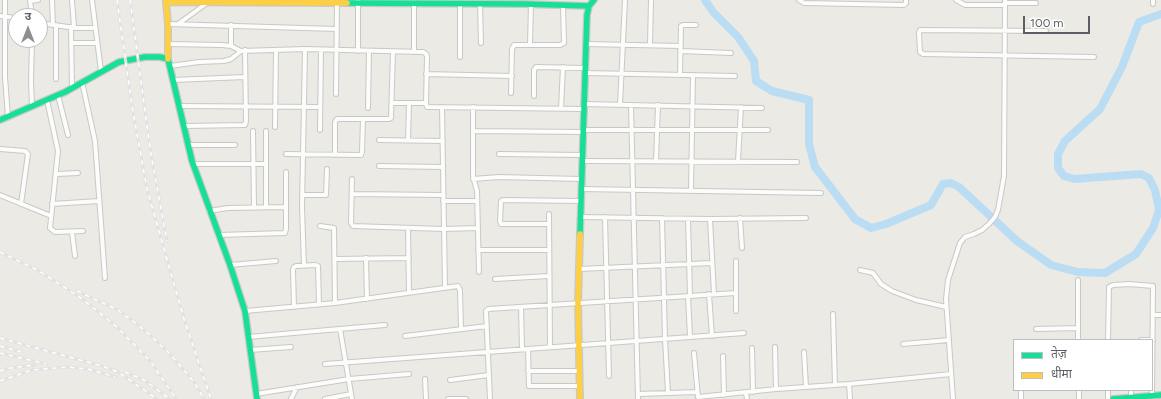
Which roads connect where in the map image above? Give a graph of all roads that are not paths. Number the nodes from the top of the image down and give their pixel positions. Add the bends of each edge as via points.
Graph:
1 (5, 0) edge
2 (38, 0) edge
3 (52, 0) edge
4 (72, 0) edge
5 (92, 0) edge
6 (594, 0) edge
7 (625, 0) edge
8 (651, 0) edge
9 (799, 0) edge
10 (906, 0) edge
11 (956, 0) edge
12 (30, 1) edge
13 (358, 1) edge
14 (827, 1) edge
15 (207, 2) junction
16 (384, 2) edge
17 (411, 2) edge
18 (432, 2) edge
19 (458, 2) edge
20 (513, 2) edge
21 (858, 2) edge
22 (885, 2) edge
23 (1036, 2) dead end
24 (337, 3) junction
25 (527, 3) edge
26 (561, 3) edge
27 (1005, 3) edge
28 (480, 4) junction
29 (589, 6) junction
30 (0, 16) edge
31 (5, 16) junction
32 (8, 17) edge
33 (48, 24) edge
34 (168, 24) junction
35 (178, 24) junction
36 (696, 24) dead end
37 (55, 25) junction
38 (231, 26) junction
39 (72, 27) junction
40 (95, 28) junction
41 (337, 29) junction
42 (1005, 30) junction
43 (1046, 31) dead end
44 (0, 34) edge
45 (5, 34) junction
46 (71, 43) junction
47 (97, 43) junction
48 (481, 43) dead end
49 (168, 44) junction
50 (586, 44) junction
51 (530, 45) junction
52 (623, 45) junction
53 (650, 45) junction
54 (231, 46) junction
55 (680, 46) junction
56 (32, 48) edge
57 (305, 49) junction
58 (276, 50) junction
59 (321, 50) junction
60 (336, 50) junction
61 (243, 51) junction
62 (358, 51) junction
63 (369, 51) junction
64 (680, 51) junction
65 (392, 52) junction
66 (414, 52) junction
67 (731, 53) dead end
68 (1004, 55) junction
69 (460, 57) dead end
70 (1094, 57) dead end
71 (168, 59) junction
72 (170, 66) junction
73 (563, 67) junction
74 (2, 68) edge
75 (102, 71) junction
76 (585, 71) junction
77 (426, 74) junction
78 (622, 74) junction
79 (680, 75) junction
80 (693, 75) junction
81 (512, 76) junction
82 (736, 76) dead end
83 (245, 78) junction
84 (56, 79) dead end
85 (173, 80) junction
86 (82, 82) junction
87 (72, 88) junction
88 (336, 94) dead end
89 (511, 94) dead end
90 (58, 95) junction
91 (534, 96) dead end
92 (47, 100) junction
93 (409, 102) junction
94 (426, 102) junction
95 (392, 103) junction
96 (620, 105) junction
97 (631, 105) junction
98 (658, 105) junction
99 (32, 106) junction
100 (180, 106) junction
101 (246, 106) junction
102 (274, 106) junction
103 (304, 106) junction
104 (320, 106) junction
105 (584, 106) junction
106 (692, 106) junction
107 (442, 107) junction
108 (473, 107) junction
109 (741, 107) junction
110 (368, 108) dead end
111 (561, 108) junction
112 (762, 108) dead end
113 (8, 117) junction
114 (363, 119) junction
115 (0, 120) edge
116 (185, 126) junction
117 (274, 127) dead end
118 (320, 130) dead end
119 (632, 130) junction
120 (657, 130) junction
121 (692, 130) junction
122 (739, 130) junction
123 (768, 130) dead end
124 (253, 131) dead end
125 (266, 131) dead end
126 (473, 131) junction
127 (583, 131) junction
128 (68, 135) dead end
129 (379, 140) dead end
130 (408, 140) junction
131 (442, 141) junction
132 (189, 145) junction
133 (234, 145) dead end
134 (0, 148) edge
135 (286, 154) dead end
136 (303, 154) junction
137 (499, 154) dead end
138 (335, 155) junction
139 (582, 158) junction
140 (633, 161) junction
141 (656, 161) junction
142 (692, 161) junction
143 (738, 161) junction
144 (797, 162) dead end
145 (193, 164) junction
146 (254, 164) junction
147 (266, 164) junction
148 (379, 166) dead end
149 (443, 168) junction
150 (327, 169) dead end
151 (286, 172) dead end
152 (78, 173) dead end
153 (56, 174) junction
154 (352, 179) dead end
155 (473, 179) junction
156 (581, 179) junction
157 (581, 189) junction
158 (633, 189) junction
159 (691, 190) junction
160 (821, 193) dead end
161 (352, 194) junction
162 (0, 195) edge
163 (303, 195) junction
164 (443, 196) junction
165 (99, 201) junction
166 (443, 201) junction
167 (477, 201) junction
168 (580, 201) junction
169 (21, 204) junction
170 (52, 204) junction
171 (266, 207) junction
172 (286, 207) junction
173 (254, 208) junction
174 (209, 211) junction
175 (549, 214) dead end
176 (51, 216) junction
177 (580, 217) junction
178 (605, 217) junction
179 (634, 218) junction
180 (662, 218) junction
181 (740, 218) junction
182 (806, 218) dead end
183 (688, 219) junction
184 (710, 219) junction
185 (549, 224) junction
186 (320, 226) dead end
187 (408, 228) junction
188 (477, 228) junction
189 (444, 229) junction
190 (83, 231) dead end
191 (72, 232) junction
192 (219, 235) junction
193 (742, 248) dead end
194 (478, 250) junction
195 (549, 250) junction
196 (74, 256) dead end
197 (366, 258) junction
198 (409, 258) junction
199 (335, 259) junction
200 (276, 261) dead end
201 (736, 261) dead end
202 (712, 263) junction
203 (689, 264) junction
204 (230, 265) junction
205 (663, 265) junction
206 (304, 266) junction
207 (635, 266) junction
208 (607, 268) junction
209 (579, 269) junction
210 (860, 270) dead end
211 (479, 272) dead end
212 (549, 276) junction
213 (105, 278) dead end
214 (496, 279) dead end
215 (1078, 280) dead end
216 (445, 288) junction
217 (409, 293) junction
218 (736, 293) junction
219 (711, 294) junction
220 (689, 296) junction
221 (664, 297) junction
222 (367, 299) junction
223 (636, 299) junction
224 (608, 301) junction
225 (335, 303) junction
226 (578, 303) junction
227 (319, 304) junction
228 (549, 305) junction
229 (294, 307) junction
230 (521, 307) junction
231 (946, 307) junction
232 (245, 311) junction
233 (736, 311) dead end
234 (833, 314) dead end
235 (1153, 315) junction
236 (1161, 315) edge
237 (385, 325) dead end
238 (487, 326) junction
239 (461, 328) junction
240 (1036, 328) dead end
241 (1078, 328) junction
242 (340, 329) junction
243 (744, 333) dead end
244 (405, 336) dead end
245 (712, 336) junction
246 (248, 337) junction
247 (690, 337) junction
248 (665, 339) junction
249 (1078, 339) edge
250 (1108, 339) edge
251 (949, 340) junction
252 (1153, 340) edge
253 (637, 341) junction
254 (608, 343) junction
255 (902, 344) dead end
256 (578, 345) junction
257 (291, 347) dead end
258 (775, 347) dead end
259 (550, 348) junction
260 (752, 348) dead end
261 (528, 349) junction
262 (250, 350) junction
263 (522, 350) junction
264 (488, 352) junction
265 (804, 352) dead end
266 (694, 353) dead end
267 (723, 356) dead end
268 (346, 362) junction
269 (325, 364) dead end
270 (528, 371) junction
271 (579, 371) junction
272 (409, 374) dead end
273 (951, 374) junction
274 (489, 375) junction
275 (609, 376) dead end
276 (349, 379) junction
277 (425, 379) dead end
278 (450, 380) dead end
279 (849, 384) junction
280 (835, 385) junction
281 (579, 386) junction
282 (297, 387) junction
283 (806, 387) junction
284 (776, 389) junction
285 (1131, 391) edge
286 (697, 392) junction
287 (753, 392) junction
288 (668, 393) junction
289 (746, 393) junction
290 (638, 394) junction
291 (724, 395) junction
292 (1161, 395) edge
293 (256, 396) edge
294 (351, 397) edge
295 (1150, 397) edge
296 (1131, 398) junction
297 (291, 399) edge
298 (325, 399) edge
299 (426, 399) edge
300 (448, 399) edge
301 (466, 399) edge
302 (490, 399) edge
303 (580, 399) edge
304 (638, 399) edge
305 (747, 399) edge
306 (850, 399) edge
307 (953, 399) edge
308 (1113, 399) edge

1 - 31 street
2 - 12 street
3 - 37 street
4 - 39 street
5 - 40 street
6 - 29 street
7 - 52 street
8 - 53 street
9 - 14 street via 804,3
10 - 22 street via 904,4
11 - 27 street via 965,5
13 - 16 street
13 - 24 street
13 - 62 street
14 - 21 street
15 - 24 street
15 - 34 street via 166,2
15 - 35 street
16 - 17 street
17 - 18 street
17 - 66 street
18 - 19 street
19 - 28 street
19 - 69 street
20 - 25 street
20 - 28 street
21 - 22 street
23 - 27 street
24 - 41 street
25 - 26 street
25 - 51 street
26 - 29 street
26 - 51 street via 564,43
27 - 42 street
28 - 48 street
29 - 50 street
30 - 31 street
31 - 32 street
31 - 45 street
33 - 37 street
34 - 35 street
34 - 49 street
35 - 38 street
36 - 55 street via 681,26
37 - 39 street
37 - 84 street
38 - 41 street
38 - 54 street
39 - 40 street
39 - 46 street
40 - 47 street
41 - 60 street
42 - 43 street
42 - 68 street
42 - 68 street via 920,30 919,33 921,54
44 - 45 street
45 - 74 street
46 - 47 street
46 - 87 street
47 - 75 street
49 - 54 street
49 - 71 street
50 - 52 street
50 - 76 street
51 - 81 street via 512,47
52 - 53 street
52 - 78 street
53 - 55 street
54 - 61 street
55 - 64 street
56 - 99 street
57 - 58 street
57 - 59 street
57 - 103 street
58 - 61 street
58 - 102 street
59 - 60 street
59 - 104 street
60 - 62 street
60 - 88 street
61 - 72 street via 224,61
61 - 83 street
62 - 63 street
63 - 65 street
63 - 110 street
64 - 67 street
64 - 79 street
65 - 66 street
65 - 95 street
66 - 77 street via 426,54
68 - 70 street
68 - 231 street via 1004,176 998,210 989,224 965,237 960,243 948,280
71 - 72 street
71 - 75 street via 145,57 119,62
72 - 85 street
73 - 76 street
73 - 91 street via 535,68
73 - 111 street
74 - 113 street
75 - 86 street
76 - 78 street
76 - 105 street
77 - 81 street
77 - 94 street
78 - 79 street
78 - 96 street
79 - 80 street
80 - 82 street
80 - 106 street
81 - 89 street
83 - 85 street
83 - 101 street
85 - 100 street
86 - 87 street
86 - 165 street via 95,141
87 - 90 street
90 - 92 street
90 - 128 street
92 - 99 street
92 - 153 street via 57,146
93 - 94 street
93 - 95 street
93 - 130 street
94 - 107 street via 427,107
95 - 114 street via 390,119
96 - 97 street
96 - 105 street
97 - 98 street
97 - 119 street
98 - 106 street
98 - 120 street
99 - 113 street
100 - 101 street
100 - 116 street
101 - 102 street
101 - 116 street via 245,125
102 - 103 street
102 - 117 street
103 - 104 street
103 - 136 street
104 - 118 street
105 - 111 street
105 - 127 street
106 - 109 street
106 - 121 street
107 - 108 street
107 - 131 street
108 - 111 street
108 - 126 street
109 - 112 street
109 - 122 street
113 - 115 street
114 - 138 street via 336,120
114 - 138 street via 362,154
116 - 132 street
119 - 120 street
119 - 127 street
119 - 140 street
120 - 121 street
120 - 141 street
121 - 122 street
121 - 142 street
122 - 123 street
122 - 143 street
124 - 146 street
125 - 147 street
126 - 127 street
126 - 155 street
127 - 139 street
129 - 130 street
130 - 131 street
131 - 149 street
132 - 133 street
132 - 145 street
134 - 169 street via 28,154
135 - 136 street
136 - 138 street
136 - 163 street
137 - 139 street
139 - 140 street
139 - 156 street
140 - 141 street
140 - 158 street
141 - 142 street
142 - 143 street
142 - 159 street
143 - 144 street
145 - 146 street
145 - 174 street
146 - 147 street
146 - 173 street
147 - 171 street
148 - 149 street
149 - 164 street
150 - 163 street via 326,195
151 - 172 street
152 - 153 street
153 - 170 street
154 - 161 street
155 - 156 street
155 - 167 street
156 - 157 street
157 - 158 street
157 - 168 street
158 - 159 street
158 - 179 street
159 - 160 street
161 - 164 street
161 - 187 street via 353,226
162 - 169 street
163 - 206 street
164 - 166 street
165 - 170 street
165 - 213 street
166 - 167 street
166 - 189 street
167 - 188 street
168 - 177 street
168 - 185 street via 501,201 501,224
169 - 176 street
170 - 176 street
171 - 172 street
171 - 173 street
172 - 192 street via 285,233
173 - 174 street
174 - 192 street
175 - 185 street
176 - 191 street via 50,228 53,231
177 - 178 street
177 - 209 street
178 - 179 street
178 - 208 street
179 - 180 street
179 - 207 street
180 - 183 street
180 - 205 street
181 - 182 street
181 - 184 street
181 - 193 street
183 - 184 street
183 - 203 street
184 - 202 street
185 - 195 street
186 - 199 street via 334,228
187 - 189 street
187 - 198 street
188 - 189 street
188 - 194 street
189 - 216 street
190 - 191 street
191 - 196 street
192 - 204 street
194 - 195 street
194 - 211 street
195 - 212 street
197 - 198 street
197 - 199 street
197 - 222 street
198 - 217 street
199 - 225 street
200 - 204 street
201 - 218 street
202 - 203 street
202 - 219 street
203 - 205 street
203 - 220 street
204 - 232 street
205 - 207 street
205 - 221 street
206 - 227 street via 318,266
206 - 229 street via 293,268
207 - 208 street
207 - 223 street
208 - 209 street
208 - 224 street
209 - 226 street
210 - 231 street via 873,273 881,284 892,291
212 - 214 street
212 - 228 street
215 - 241 street
216 - 217 street
216 - 239 street via 460,288
217 - 222 street
218 - 219 street
218 - 233 street
219 - 220 street
219 - 245 street
220 - 221 street
220 - 247 street
221 - 223 street
221 - 248 street
222 - 225 street
223 - 224 street
223 - 253 street
224 - 226 street
224 - 254 street
225 - 227 street
226 - 228 street
226 - 256 street
227 - 229 street
228 - 230 street
228 - 259 street
229 - 232 street
230 - 238 street via 488,309
230 - 263 street
231 - 251 street
232 - 246 street
234 - 280 street
235 - 236 street
235 - 250 street via 1153,286 1110,286
235 - 252 street
237 - 242 street
238 - 239 street
238 - 264 street
239 - 244 street
240 - 241 street
241 - 249 street
242 - 246 street
242 - 268 street
243 - 245 street
245 - 247 street
246 - 262 street
247 - 248 street
248 - 253 street
248 - 288 street
251 - 255 street
251 - 273 street
253 - 254 street
253 - 290 street
254 - 256 street
254 - 275 street
256 - 259 street
256 - 271 street
257 - 262 street
258 - 284 street
259 - 261 street
260 - 287 street
261 - 263 street
261 - 270 street
262 - 293 street
263 - 264 street
264 - 268 street
264 - 274 street
265 - 283 street
266 - 286 street
267 - 291 street
268 - 269 street
268 - 276 street
270 - 271 street
270 - 281 street via 529,386
271 - 281 street
272 - 276 street
273 - 279 street
273 - 307 street
274 - 278 street
274 - 302 street
276 - 282 street
276 - 294 street
277 - 299 street
279 - 280 street
279 - 306 street
280 - 283 street
281 - 303 street
282 - 293 street
282 - 297 street
283 - 284 street
284 - 287 street
285 - 296 street
286 - 288 street
286 - 291 street via 699,397
287 - 289 street
288 - 290 street
289 - 291 street
289 - 305 street
290 - 304 street
292 - 295 street
294 - 298 street
295 - 296 street
296 - 308 street
300 - 301 street

